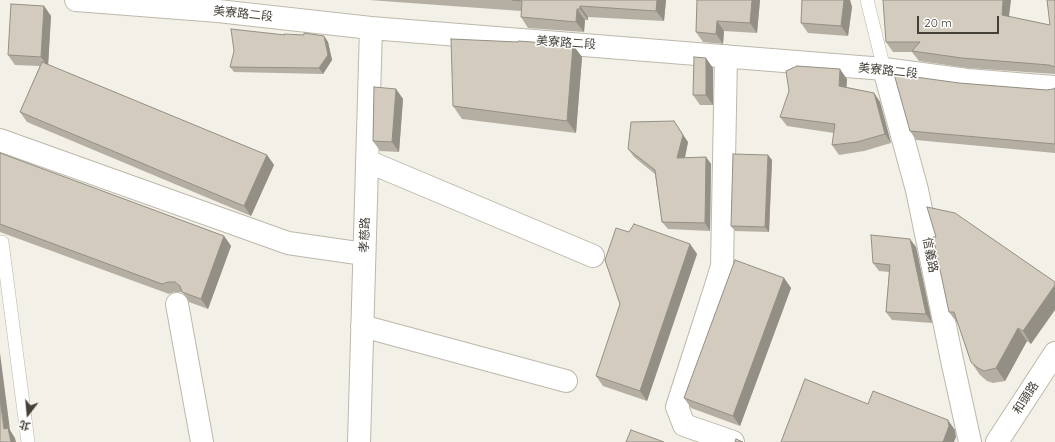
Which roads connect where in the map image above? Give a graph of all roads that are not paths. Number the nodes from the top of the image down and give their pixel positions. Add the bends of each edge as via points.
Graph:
1 (76, 0) edge
2 (867, 0) edge
3 (102, 1) edge
4 (371, 28) junction
5 (726, 56) junction
6 (884, 69) junction
7 (1055, 87) edge
8 (0, 140) edge
9 (367, 161) junction
10 (2, 242) dead end
11 (364, 254) junction
12 (593, 256) dead end
13 (177, 304) dead end
14 (362, 326) junction
15 (1055, 353) edge
16 (566, 381) dead end
17 (28, 442) edge
18 (202, 442) edge
19 (359, 442) edge
20 (733, 442) edge
21 (970, 442) edge
22 (997, 442) edge

1 - 3 street, 美寮路二段
2 - 6 lane
3 - 4 street, 美寮路二段
4 - 5 street, 美寮路二段
4 - 9 street, 孝慈路
5 - 6 street, 美寮路二段
5 - 20 street via 722,266 677,407 684,425
6 - 7 street, 美寮路二段 via 968,80
6 - 21 street, 信義路 via 917,190
8 - 11 street via 288,243
9 - 11 street, 孝慈路
9 - 12 street
10 - 17 lane
11 - 14 street, 孝慈路
13 - 18 street
14 - 16 street
14 - 19 street, 孝慈路
15 - 22 street, 和頭路

